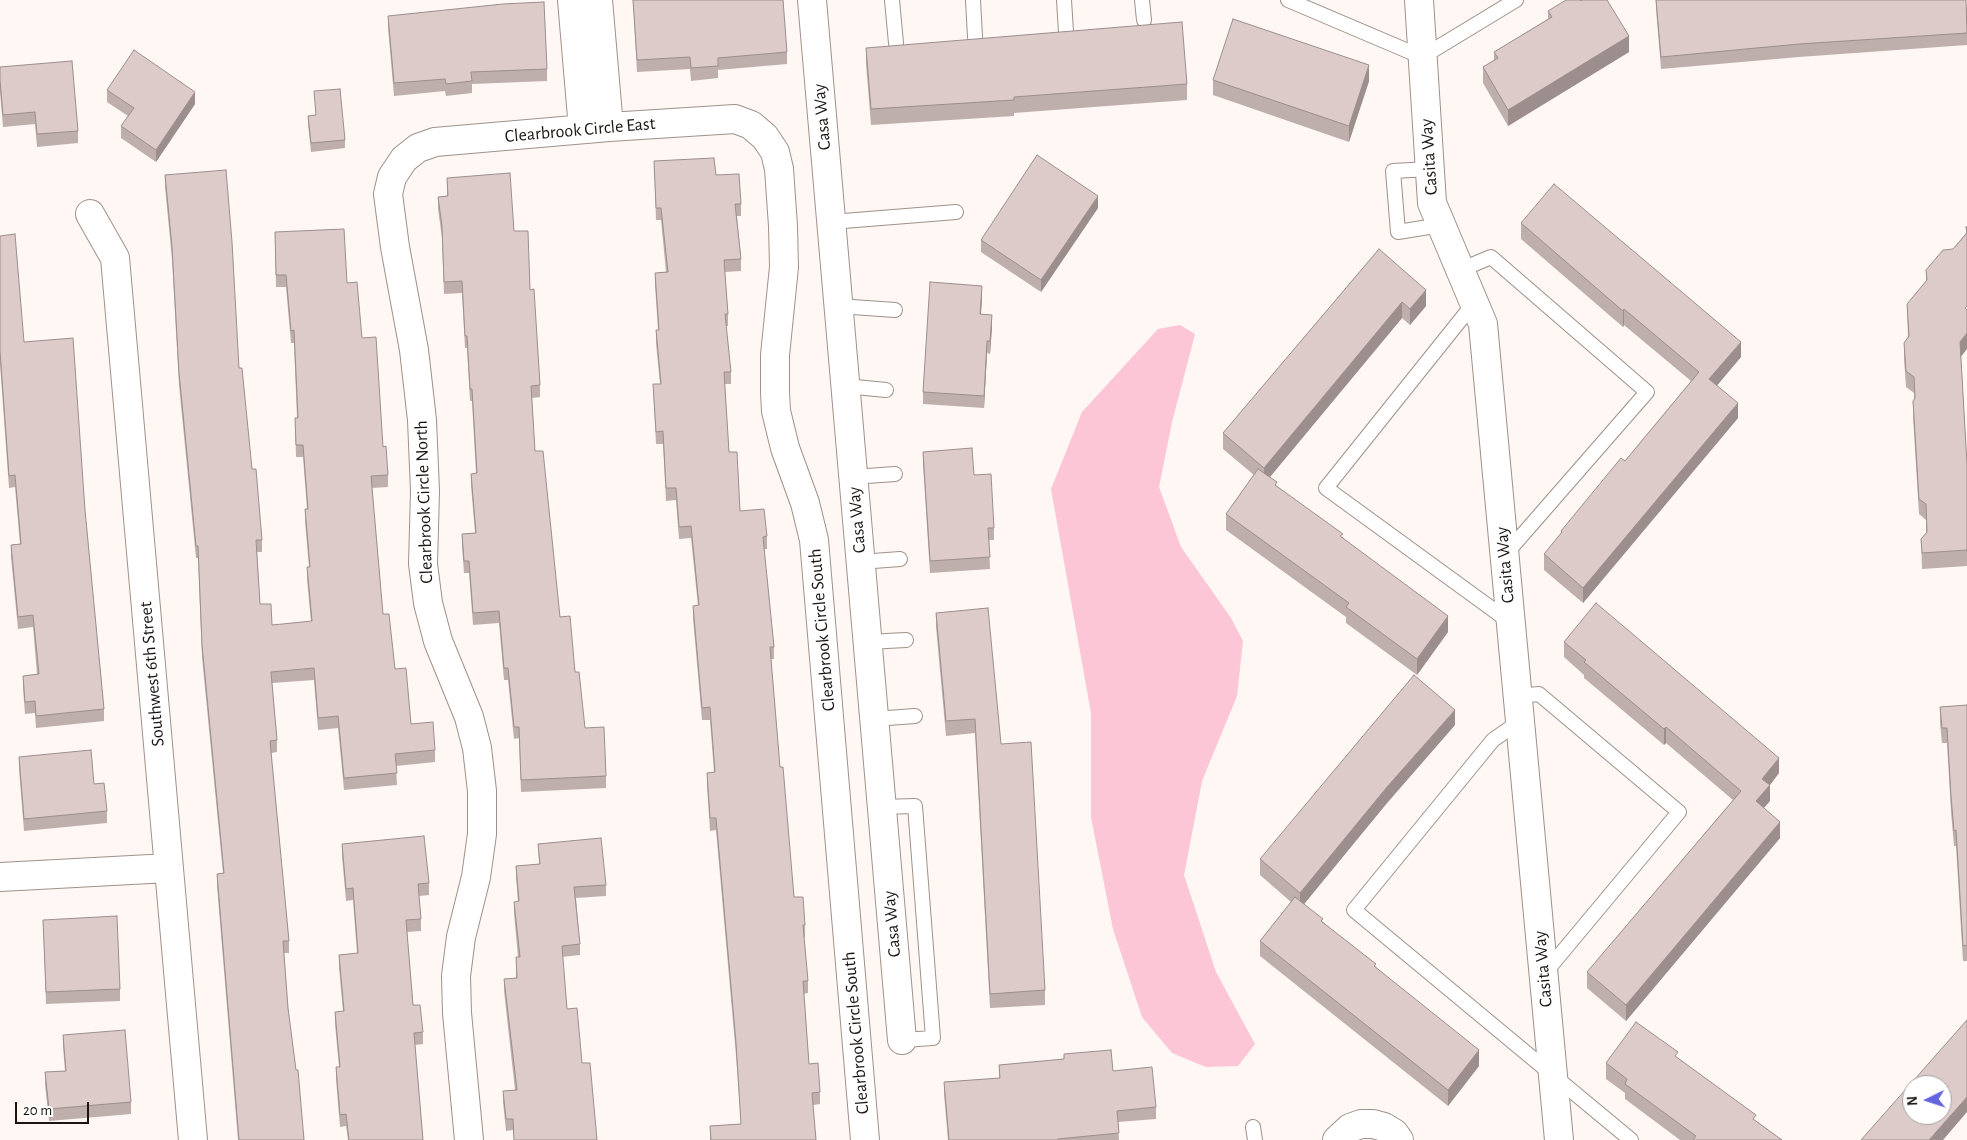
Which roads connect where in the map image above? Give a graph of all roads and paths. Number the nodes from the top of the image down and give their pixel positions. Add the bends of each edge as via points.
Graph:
1 (572, 0) edge
2 (598, 0) edge
3 (812, 0) edge
4 (892, 0) edge
5 (973, 0) edge
6 (1064, 0) edge
7 (1142, 0) edge
8 (1288, 0) edge
9 (1419, 0) edge
10 (1516, 0) edge
11 (1144, 20) dead end
12 (1066, 32) edge
13 (975, 37) edge
14 (896, 43) dead end
15 (1422, 57) junction
16 (596, 128) junction
17 (758, 131) joint
18 (404, 158) joint
19 (1430, 169) junction
20 (956, 212) dead end
21 (90, 214) dead end
22 (831, 222) junction
23 (1442, 225) junction
24 (1460, 270) junction
25 (1474, 303) junction
26 (838, 306) junction
27 (895, 310) dead end
28 (845, 386) junction
29 (886, 390) dead end
30 (894, 474) dead end
31 (853, 477) junction
32 (1504, 556) junction
33 (900, 559) dead end
34 (860, 562) junction
35 (1510, 623) junction
36 (906, 640) dead end
37 (867, 642) junction
38 (1519, 709) junction
39 (915, 716) dead end
40 (874, 719) junction
41 (169, 868) junction
42 (0, 877) edge
43 (1544, 975) junction
44 (902, 1040) dead end
45 (1552, 1074) junction
46 (193, 1140) edge
47 (469, 1140) edge
48 (865, 1140) edge
49 (1337, 1140) edge
50 (1399, 1140) edge
51 (1559, 1140) edge
52 (1631, 1140) edge

1 - 16 street
2 - 16 street
3 - 22 street, Casa Way
4 - 14 lane
5 - 13 lane
6 - 12 lane
7 - 11 lane
8 - 15 lane
9 - 15 street, Casita Way
10 - 15 lane
15 - 19 street, Casita Way
16 - 17 street, Clearbrook Circle East via 735,119 752,125
16 - 18 street, Clearbrook Circle East via 435,142
17 - 48 street, Clearbrook Circle South via 775,152 779,169 784,267 775,355 776,411 814,540
18 - 47 street, Clearbrook Circle North via 392,177 388,194 414,350 422,420 423,564 428,603 438,641 469,717 477,748 482,791 482,834 476,877 461,937 456,976
19 - 23 street, Casita Way via 1432,203
19 - 23 lane via 1393,171 1398,232
20 - 22 lane
21 - 41 street, Southwest 6th Street via 115,258
22 - 26 street, Casa Way
23 - 24 street, Casita Way
24 - 25 street, Casita Way
24 - 32 lane via 1491,257 1647,392
25 - 32 street, Casita Way via 1482,324
25 - 35 lane via 1326,488
26 - 27 lane
26 - 28 street, Casa Way
28 - 29 lane
28 - 31 street, Casa Way
30 - 31 lane
31 - 34 street, Casa Way
32 - 35 street, Casita Way
33 - 34 lane
34 - 37 street, Casa Way
35 - 38 street, Casita Way
36 - 37 lane
37 - 40 street, Casa Way
38 - 43 street, Casita Way
38 - 43 lane via 1539,694 1679,812
38 - 45 lane via 1354,910
39 - 40 lane
40 - 44 street, Casa Way
41 - 42 street
41 - 46 street, Southwest 6th Street
43 - 45 street, Casita Way
45 - 51 street, Casita Way
45 - 52 lane
49 - 50 street via 1350,1128 1372,1124 1384,1127

